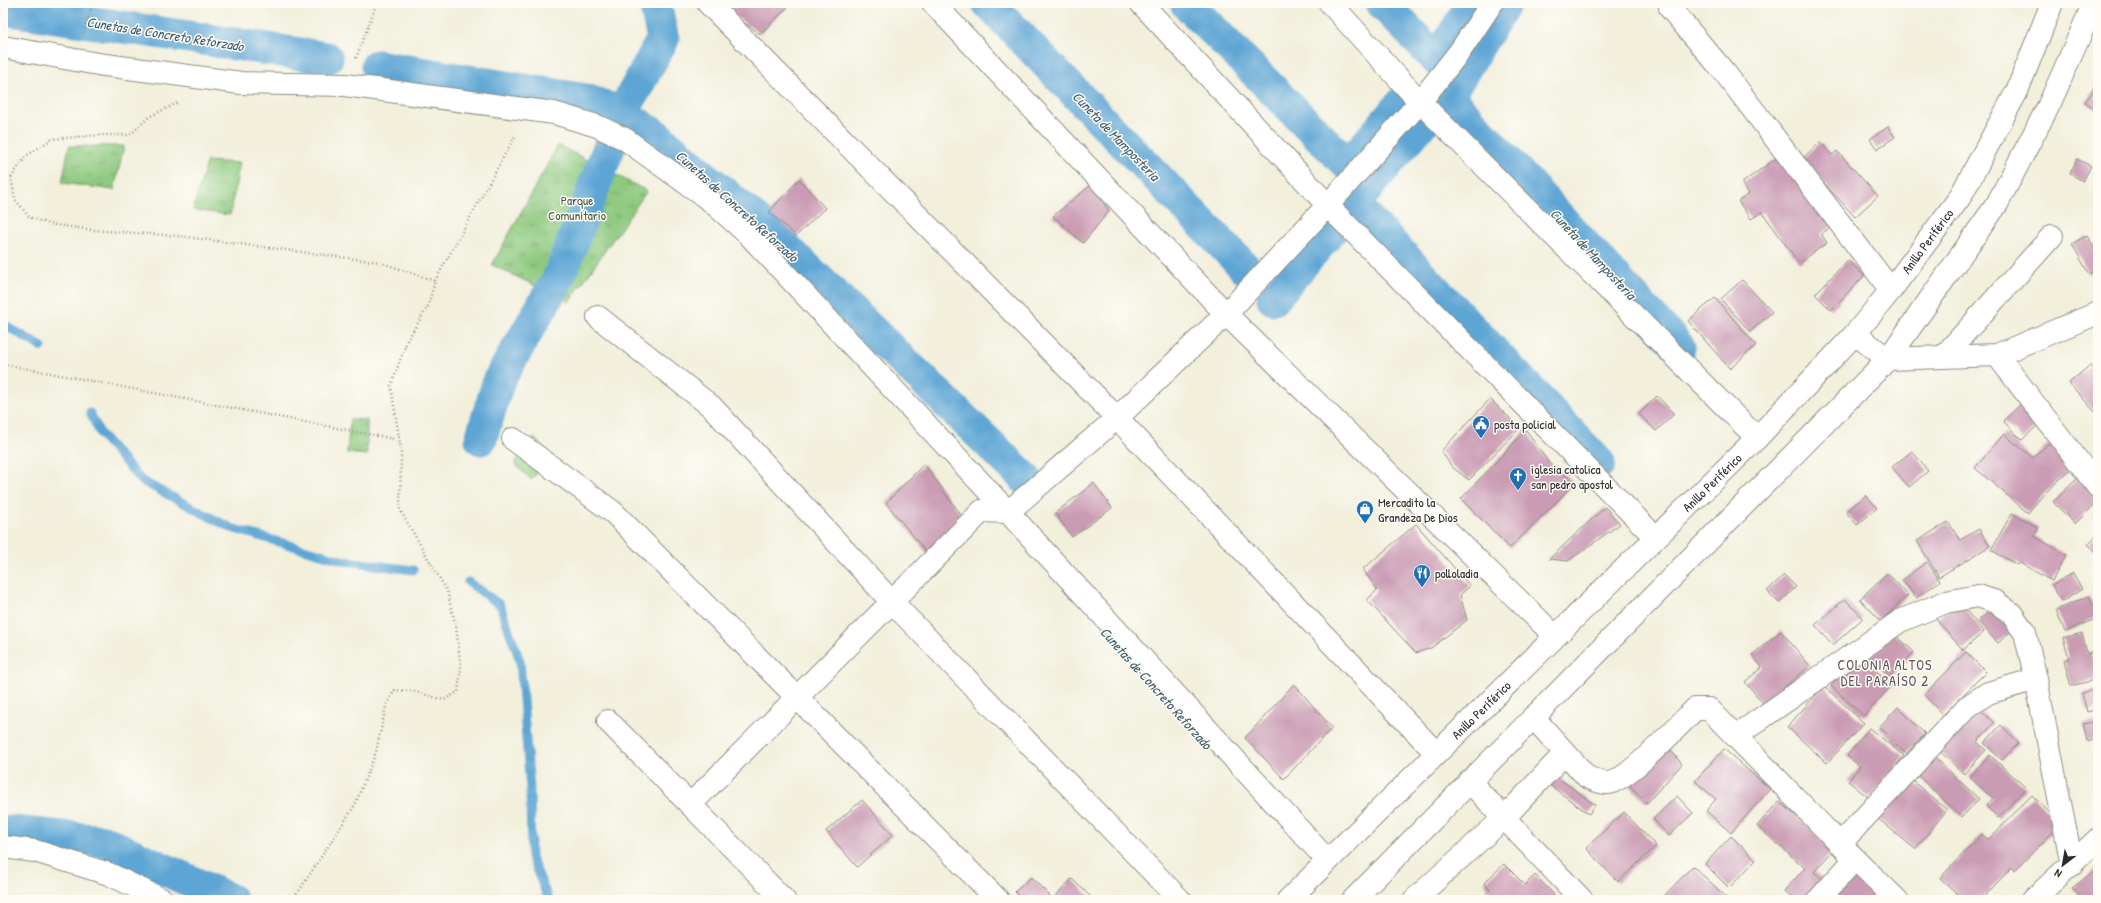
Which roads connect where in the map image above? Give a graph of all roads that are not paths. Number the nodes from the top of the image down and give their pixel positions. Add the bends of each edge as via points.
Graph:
1 (708, 3) edge
2 (933, 3) edge
3 (1141, 3) edge
4 (1330, 3) edge
5 (1492, 3) edge
6 (2052, 3) edge
7 (2094, 3) edge
8 (1670, 8) dead end
9 (3, 47) edge
10 (1423, 106) junction
11 (1331, 208) junction
12 (2052, 236) dead end
13 (1891, 290) junction
14 (2098, 313) edge
15 (1226, 314) junction
16 (598, 317) dead end
17 (1855, 334) junction
18 (1997, 354) junction
19 (1943, 356) junction
20 (1888, 359) junction
21 (1117, 418) junction
22 (1757, 438) junction
23 (513, 439) dead end
24 (2098, 487) edge
25 (1008, 512) junction
26 (1655, 537) junction
27 (892, 602) junction
28 (1555, 636) junction
29 (2036, 679) junction
30 (798, 697) junction
31 (1533, 717) junction
32 (608, 721) dead end
33 (1736, 736) junction
34 (1436, 753) junction
35 (1565, 753) junction
36 (1469, 781) junction
37 (691, 804) junction
38 (1504, 818) junction
39 (2098, 839) edge
40 (3, 847) edge
41 (1847, 851) junction
42 (1328, 861) junction
43 (2072, 865) junction
44 (1362, 897) edge
45 (163, 900) edge
46 (784, 900) edge
47 (998, 900) edge
48 (1180, 900) edge
49 (1288, 900) edge
50 (1414, 900) edge
51 (1582, 900) edge
52 (1818, 900) edge
53 (1897, 900) edge
54 (2033, 900) edge

1 - 21 main road
2 - 15 main road
3 - 11 main road
4 - 10 main road
5 - 10 main road
6 - 13 main road, Anillo Periférico via 2017,91 1960,197
7 - 20 main road via 2049,105 1997,204
8 - 13 main road via 1725,74
9 - 25 main road via 98,64 241,83 345,85 554,113 625,139 711,200 750,236
10 - 11 main road
10 - 22 main road
11 - 15 main road
11 - 26 main road
12 - 19 main road
13 - 17 main road, Anillo Periférico
14 - 18 main road
15 - 21 main road
15 - 28 main road
16 - 27 main road via 712,407
17 - 20 main road
17 - 22 main road, Anillo Periférico
18 - 19 main road
18 - 24 main road
19 - 20 main road
20 - 31 main road
21 - 25 main road
21 - 34 main road
22 - 26 main road, Anillo Periférico
23 - 30 main road via 613,512
25 - 27 main road via 982,510
25 - 42 main road
26 - 28 main road, Anillo Periférico
27 - 30 main road
27 - 48 main road
28 - 34 main road, Anillo Periférico
29 - 33 main road via 2025,633 2011,614 1996,602 1978,596 1946,602 1900,621
29 - 41 main road via 1988,693 1967,707
29 - 43 main road
30 - 37 main road
30 - 47 main road
31 - 35 main road
31 - 36 main road
32 - 37 main road
33 - 35 main road via 1709,709 1695,709 1626,774 1609,783 1587,777
33 - 41 main road
34 - 42 main road, Anillo Periférico
35 - 38 main road
36 - 38 main road
36 - 44 main road
37 - 46 main road
38 - 50 main road
38 - 51 main road
39 - 43 main road
40 - 45 main road via 35,851 108,874
41 - 52 main road
41 - 53 main road
42 - 49 main road, Anillo Periférico
43 - 54 main road

